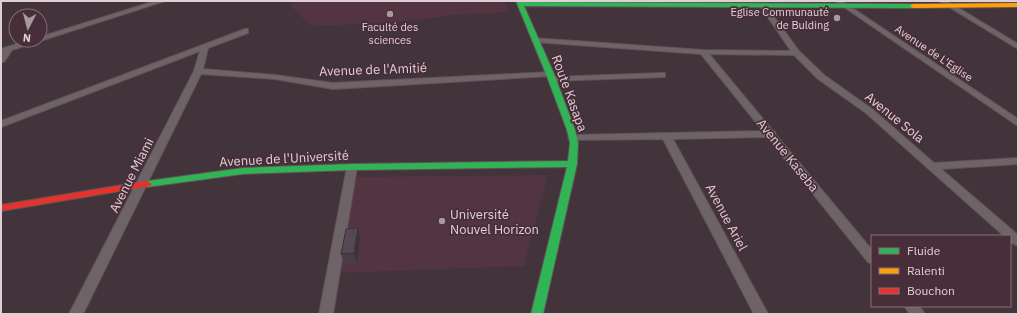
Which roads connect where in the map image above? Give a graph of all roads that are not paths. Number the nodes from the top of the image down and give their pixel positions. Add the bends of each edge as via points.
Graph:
1 (162, 1) edge
2 (838, 1) edge
3 (942, 1) edge
4 (519, 2) edge
5 (1018, 5) edge
6 (952, 6) junction
7 (764, 7) junction
8 (847, 7) junction
9 (245, 31) dead end
10 (48, 37) edge
11 (536, 40) junction
12 (205, 46) junction
13 (1018, 47) edge
14 (10, 48) joint
15 (1, 51) edge
16 (703, 52) junction
17 (796, 53) junction
18 (1, 60) edge
19 (198, 71) junction
20 (662, 75) dead end
21 (551, 77) junction
22 (1018, 123) edge
23 (1, 124) edge
24 (772, 134) junction
25 (666, 135) junction
26 (573, 138) junction
27 (1018, 161) edge
28 (572, 164) junction
29 (934, 166) junction
30 (352, 167) junction
31 (142, 185) junction
32 (1, 208) edge
33 (1010, 235) edge
34 (871, 258) edge
35 (76, 314) edge
36 (326, 314) edge
37 (537, 314) edge
38 (761, 314) edge

1 - 10 street
2 - 8 street, Avenue de L'Eglise
3 - 6 street
4 - 7 street
4 - 11 street, Route Kasapa
5 - 6 street
6 - 8 street
6 - 13 street
7 - 8 street
7 - 17 street, Avenue Sola
8 - 22 street, Avenue de L'Eglise
9 - 12 street
11 - 16 street
11 - 21 street, Route Kasapa
12 - 19 street, Avenue Miami
12 - 23 street
14 - 15 street
14 - 18 street
16 - 17 street
16 - 24 street, Avenue Kaseba
17 - 29 street, Avenue Sola via 821,77 869,111
19 - 21 street, Avenue de l'Amitié via 275,76 333,86
19 - 31 street, Avenue Miami
20 - 21 street, Avenue de l'Amitié
21 - 26 street, Route Kasapa
24 - 25 street
24 - 34 street, Avenue Kaseba
25 - 26 street
25 - 38 street, Avenue Ariel
26 - 28 street, Route Kasapa
27 - 29 street
28 - 30 street, Avenue de l'Université
28 - 37 street, Route Kasapa
29 - 33 street, Avenue Sola
30 - 31 street, Avenue de l'Université via 243,171
30 - 36 street
31 - 32 street, Avenue de l'Université
31 - 35 street, Avenue Miami

